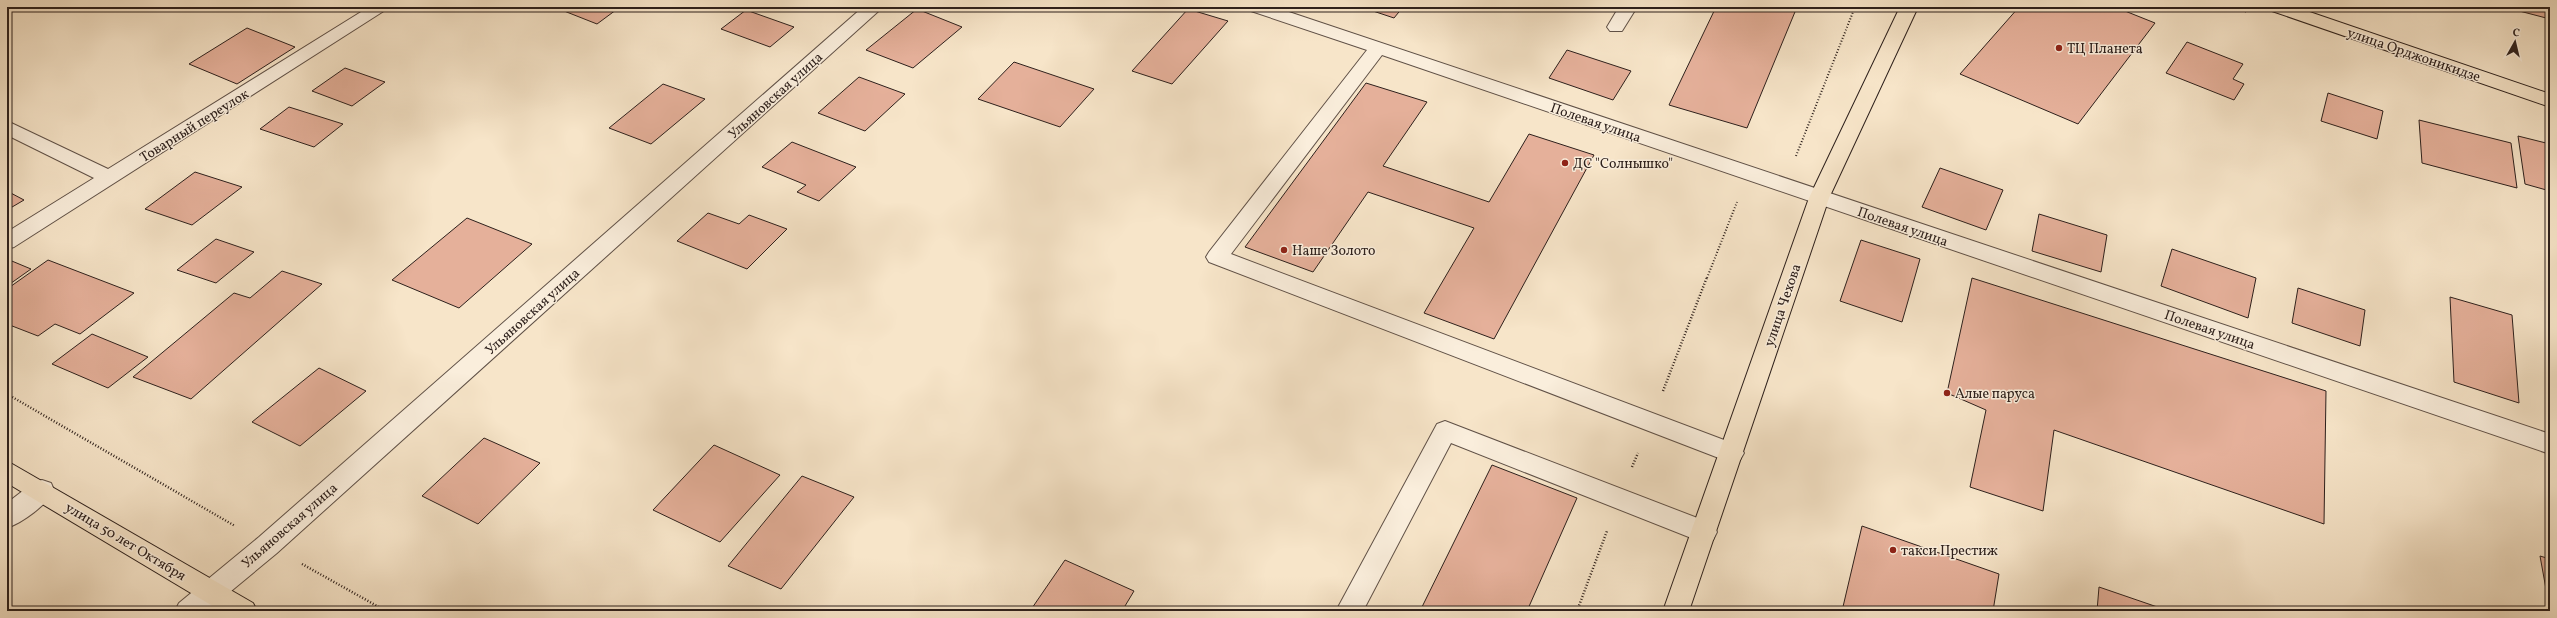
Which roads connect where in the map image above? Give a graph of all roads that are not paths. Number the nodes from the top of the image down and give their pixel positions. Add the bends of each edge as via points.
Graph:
1 (381, 7) edge
2 (874, 7) edge
3 (1257, 7) edge
4 (1628, 7) edge
5 (1909, 7) edge
6 (2278, 7) edge
7 (1616, 27) dead end
8 (1378, 48) junction
9 (2550, 101) edge
10 (7, 126) edge
11 (110, 178) junction
12 (1819, 198) junction
13 (7, 242) edge
14 (2550, 444) edge
15 (1732, 453) junction
16 (7, 471) edge
17 (42, 490) junction
18 (7, 517) edge
19 (1704, 532) junction
20 (210, 592) junction
21 (188, 611) edge
22 (244, 611) edge
23 (1348, 611) edge
24 (1676, 611) edge

1 - 11 street, Товарный переулок
2 - 20 street, Ульяновская улица via 268,545
3 - 8 street, Полевая улица
4 - 7 street
5 - 12 main road, улица Чехова
6 - 9 main road, улица Орджоникидзе
8 - 12 street, Полевая улица
8 - 15 street via 1216,257
10 - 11 street
11 - 13 street, Товарный переулок
12 - 14 street, Полевая улица
12 - 15 main road, улица Чехова
15 - 19 main road, улица Чехова
16 - 17 main road, улица 50 лет Октября
17 - 18 street
17 - 20 main road, улица 50 лет Октября
19 - 23 street via 1445,431
19 - 24 main road, улица Чехова
20 - 21 street, Ульяновская улица
20 - 22 main road, улица 50 лет Октября

